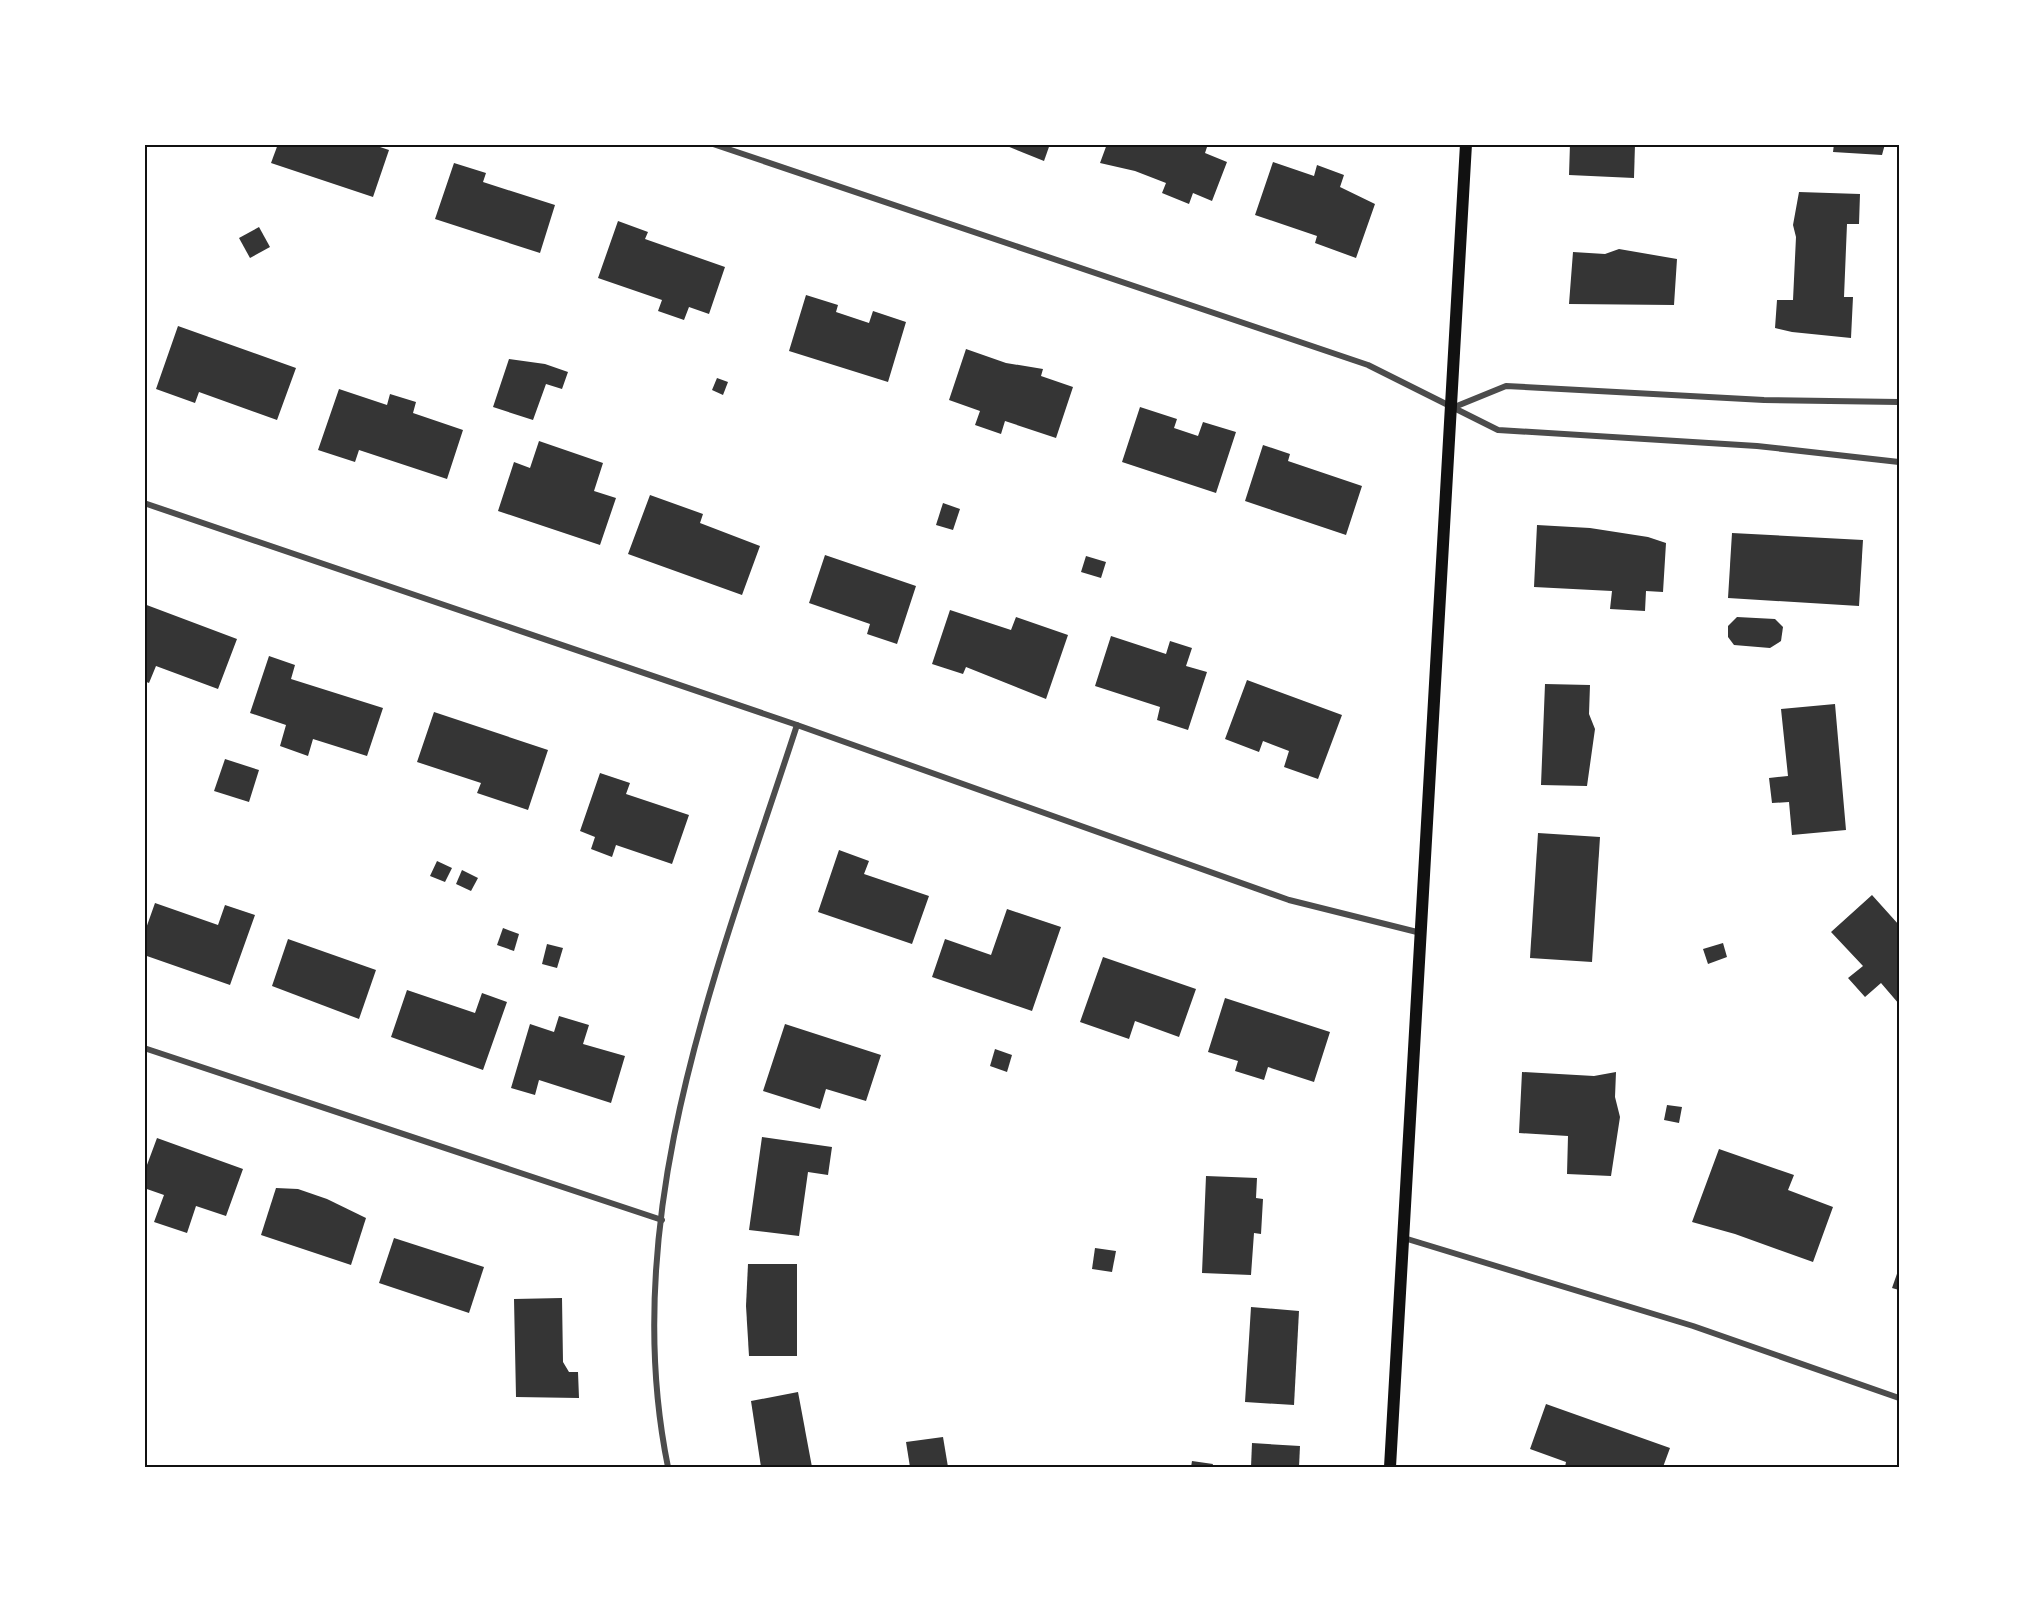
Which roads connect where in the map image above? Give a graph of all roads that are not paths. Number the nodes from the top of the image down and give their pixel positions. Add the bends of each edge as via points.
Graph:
1 (713, 144) edge
2 (1466, 144) edge
3 (1899, 402) edge
4 (1451, 408) junction
5 (1899, 462) edge
6 (144, 503) edge
7 (797, 725) junction
8 (1421, 933) junction
9 (144, 1048) edge
10 (662, 1220) junction
11 (1404, 1238) junction
12 (1899, 1398) edge
13 (668, 1467) edge
14 (1390, 1467) edge

1 - 4 street via 1368,365
2 - 4 main road
3 - 4 street via 1764,400 1506,386
4 - 5 street via 1498,430 1757,446
4 - 8 main road
6 - 7 street
7 - 8 street via 1289,900
7 - 10 street via 698,1030 676,1121
8 - 11 main road
9 - 10 street
10 - 13 street via 653,1341 658,1419
11 - 12 street via 1693,1326
11 - 14 main road

